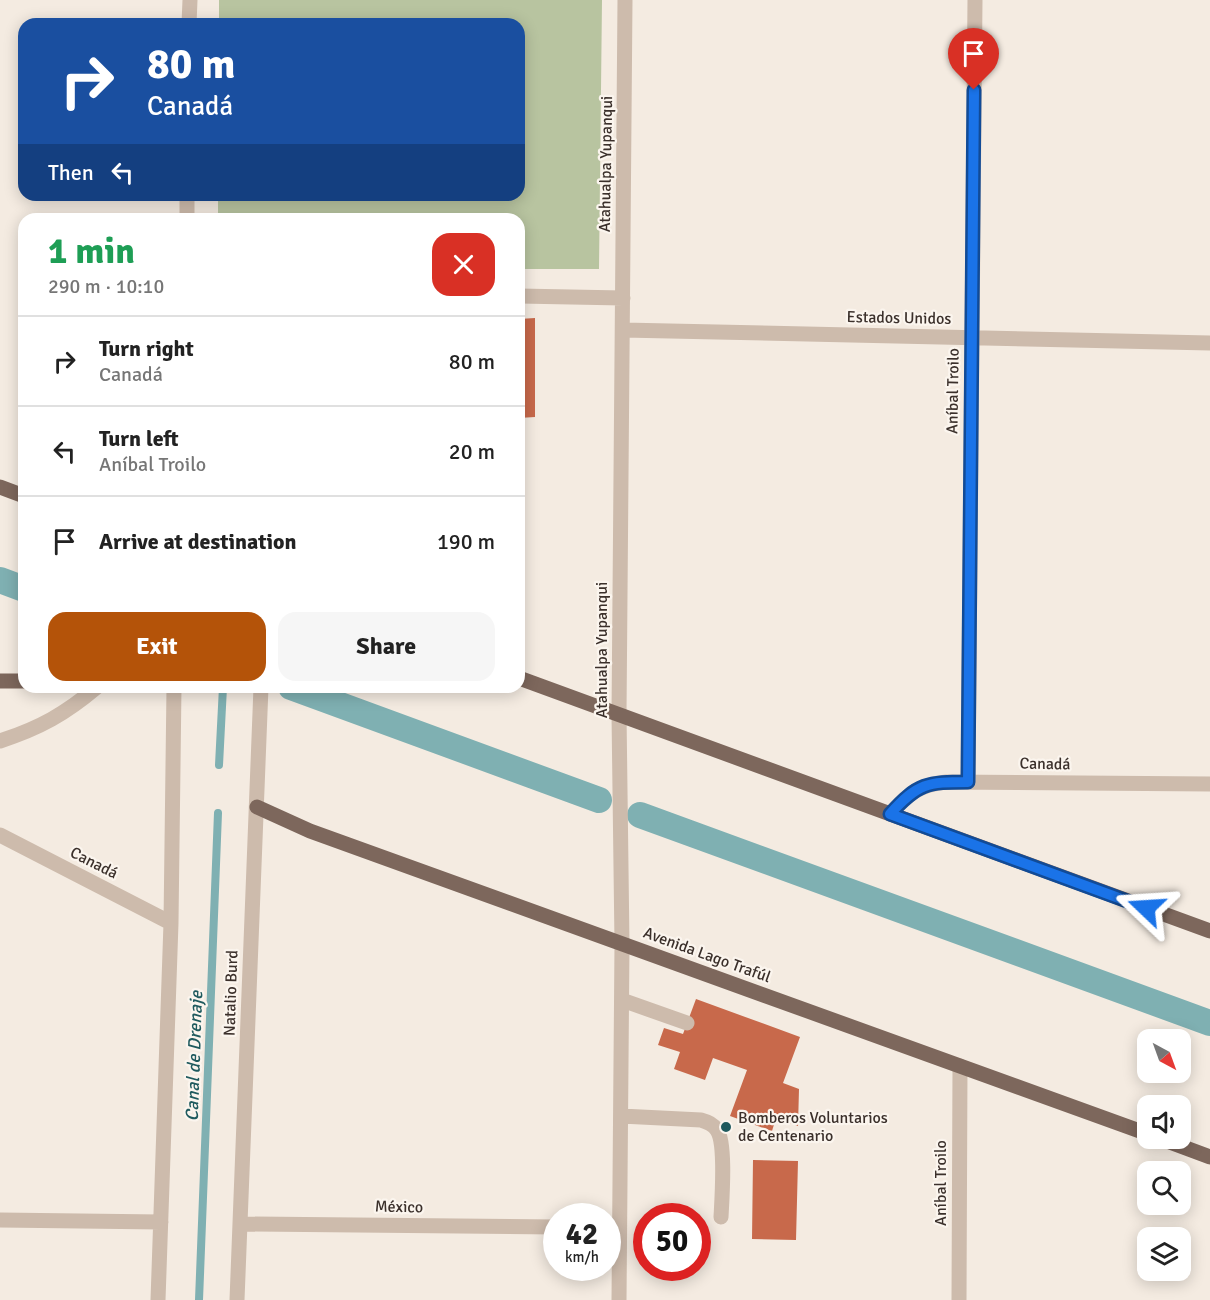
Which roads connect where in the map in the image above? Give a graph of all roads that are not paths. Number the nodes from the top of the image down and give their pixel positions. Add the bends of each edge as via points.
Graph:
1 (190, 0) edge
2 (625, 0) edge
3 (975, 0) edge
4 (189, 18) edge
5 (525, 296) edge
6 (623, 298) junction
7 (623, 330) junction
8 (972, 338) junction
9 (1210, 343) edge
10 (0, 487) edge
11 (18, 494) edge
12 (525, 680) edge
13 (0, 681) edge
14 (18, 681) edge
15 (90, 693) edge
16 (174, 693) edge
17 (261, 693) edge
18 (619, 714) junction
19 (0, 741) edge
20 (968, 782) junction
21 (1210, 784) edge
22 (257, 807) junction
23 (890, 814) junction
24 (0, 834) edge
25 (171, 923) junction
26 (1210, 931) edge
27 (622, 944) junction
28 (622, 1000) junction
29 (687, 1023) dead end
30 (960, 1066) junction
31 (621, 1116) junction
32 (1137, 1130) edge
33 (1189, 1149) edge
34 (1210, 1157) edge
35 (616, 1203) edge
36 (722, 1217) dead end
37 (0, 1221) edge
38 (161, 1222) junction
39 (240, 1224) junction
40 (543, 1227) edge
41 (618, 1281) edge
42 (158, 1300) edge
43 (237, 1300) edge
44 (619, 1300) edge
45 (958, 1300) edge

1 - 4 street
2 - 6 street, Atahualpa Yupanqui
3 - 8 street, Aníbal Troilo
5 - 6 street
6 - 7 street, Atahualpa Yupanqui
7 - 8 street, Estados Unidos
7 - 18 street, Atahualpa Yupanqui
8 - 9 street, Estados Unidos
8 - 20 street, Aníbal Troilo
10 - 11 main road
12 - 18 main road
13 - 14 main road
15 - 19 street via 47,722
16 - 25 street
17 - 22 street, Natalio Burd
18 - 23 main road
18 - 27 street, Atahualpa Yupanqui
20 - 21 street, Canadá
20 - 23 street, Canadá via 936,783 918,789
22 - 27 main road, Avenida Lago Trafúl via 310,831
22 - 39 street, Natalio Burd
23 - 26 main road
24 - 25 street, Canadá
25 - 38 street
27 - 28 street, Atahualpa Yupanqui
27 - 30 main road, Avenida Lago Trafúl
28 - 29 street
28 - 31 street, Atahualpa Yupanqui
30 - 32 main road, Avenida Lago Trafúl
30 - 45 street, Aníbal Troilo
31 - 35 street, Atahualpa Yupanqui
31 - 36 street via 701,1120 715,1126 722,1145
33 - 34 main road
37 - 38 street
38 - 42 street
39 - 40 street, México
39 - 43 street, Natalio Burd
41 - 44 street, Atahualpa Yupanqui

